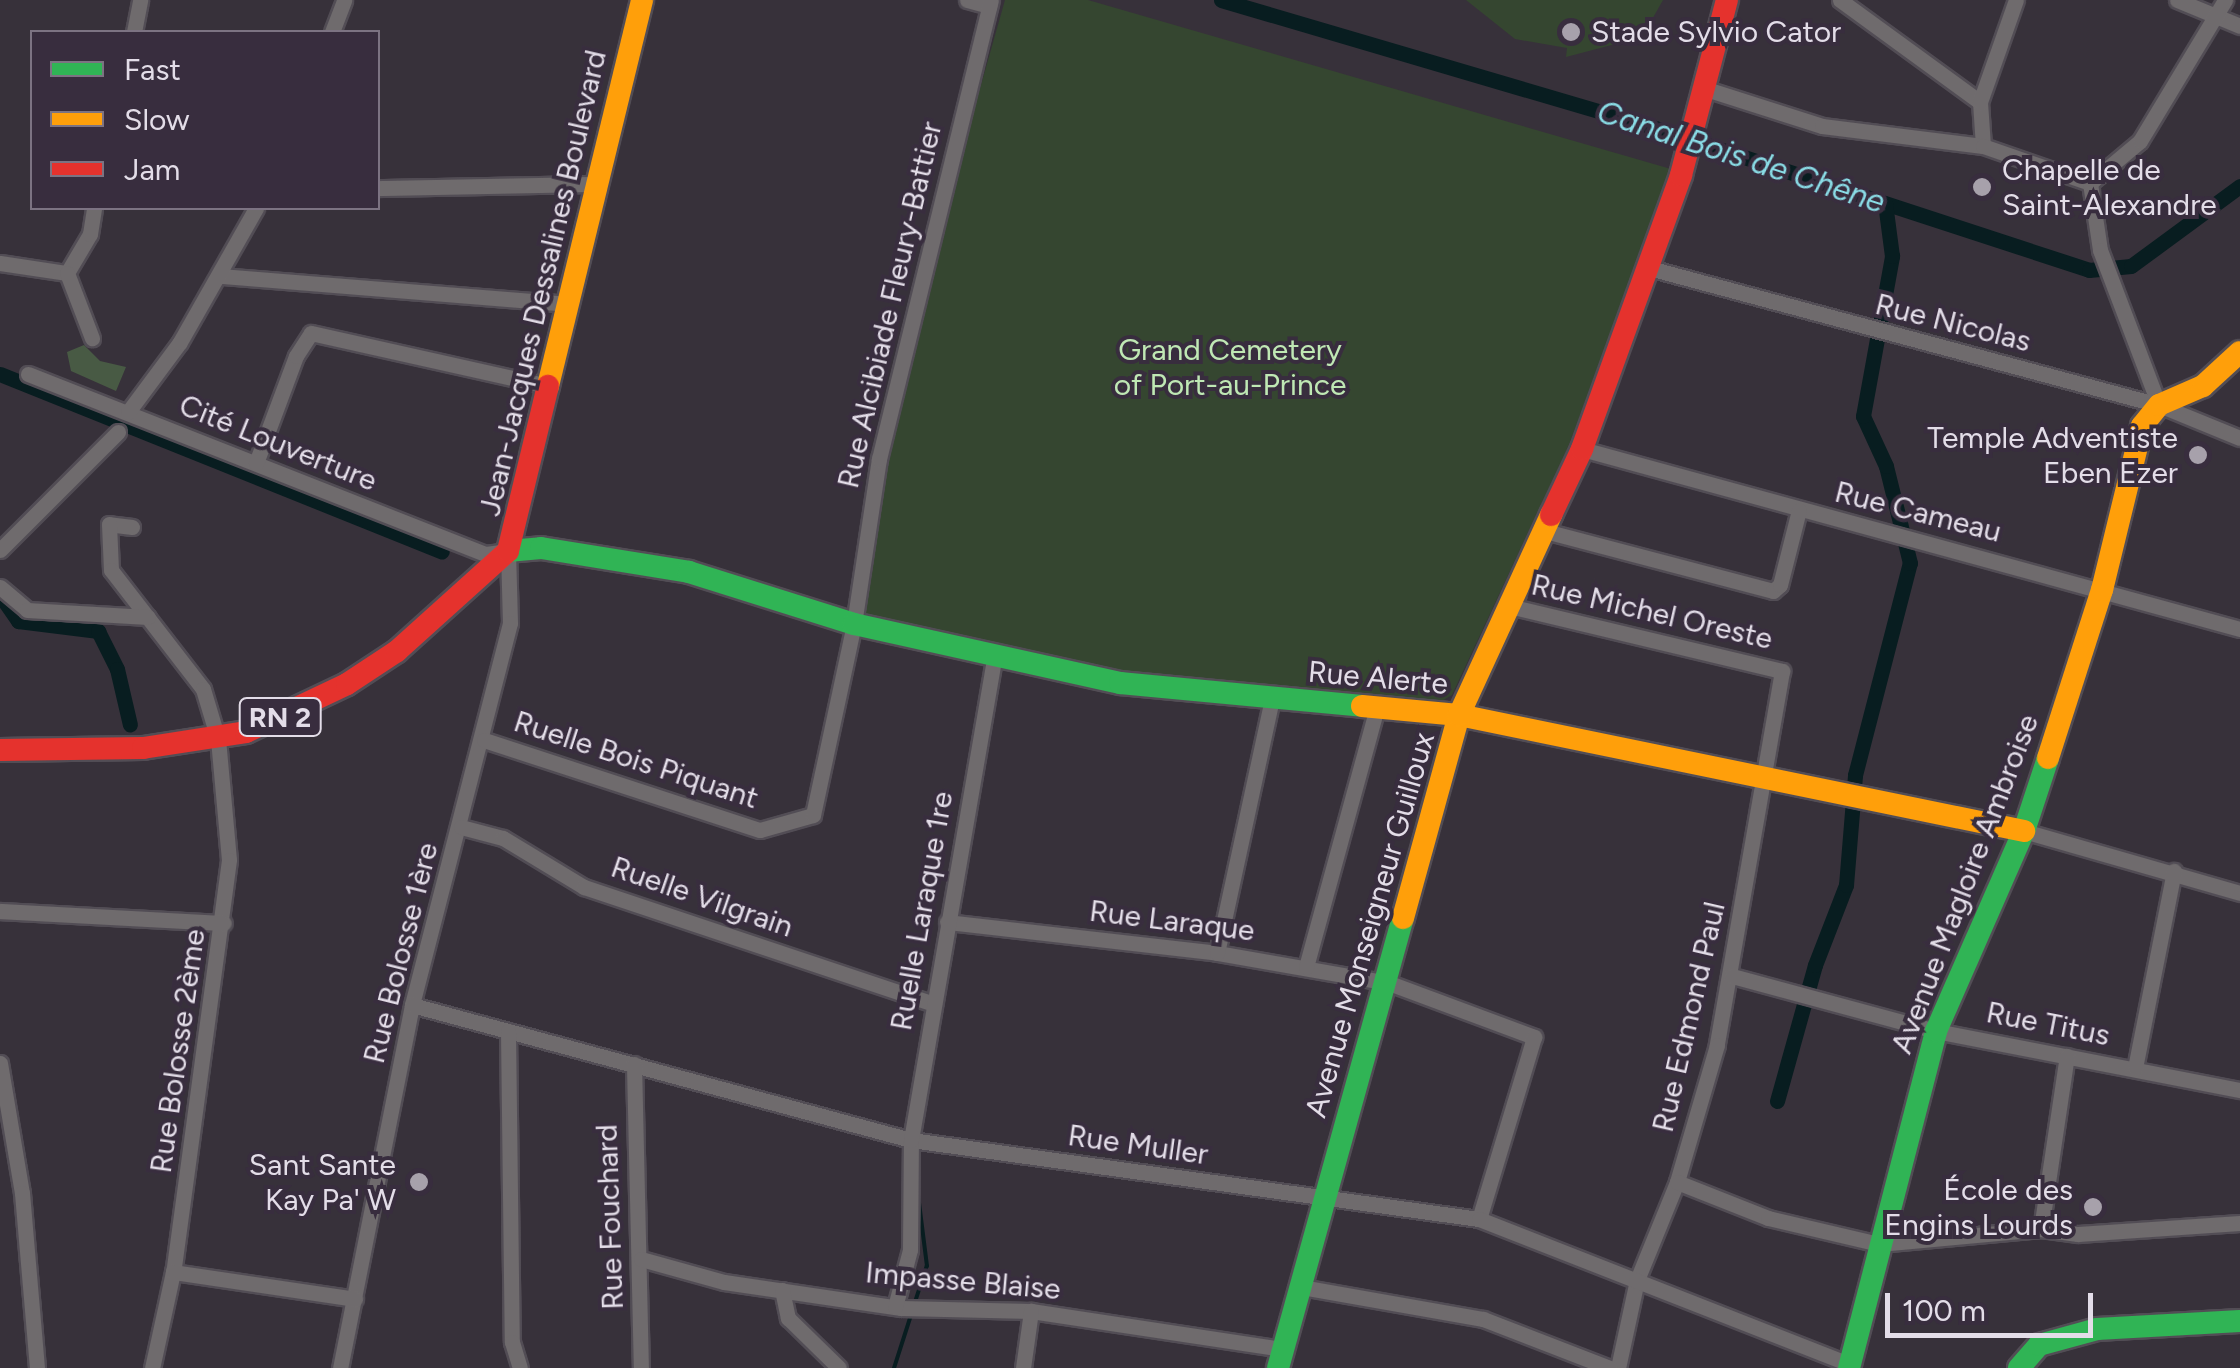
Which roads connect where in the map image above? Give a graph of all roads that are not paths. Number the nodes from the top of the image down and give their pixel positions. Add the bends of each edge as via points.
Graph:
1 (140, 0) edge
2 (344, 0) edge
3 (642, 0) edge
4 (967, 0) edge
5 (1727, 0) edge
6 (1840, 0) edge
7 (2016, 0) edge
8 (2177, 0) edge
9 (2225, 0) edge
10 (990, 3) edge
11 (2218, 17) junction
12 (2240, 26) edge
13 (134, 30) edge
14 (333, 30) edge
15 (1704, 88) junction
16 (1980, 102) junction
17 (1983, 146) junction
18 (2090, 183) junction
19 (596, 184) junction
20 (380, 188) edge
21 (94, 210) edge
22 (255, 210) edge
23 (0, 263) edge
24 (1649, 268) junction
25 (67, 274) junction
26 (222, 276) junction
27 (568, 304) junction
28 (92, 338) dead end
29 (2240, 352) edge
30 (28, 374) dead end
31 (549, 386) junction
32 (2159, 405) junction
33 (128, 412) junction
34 (118, 432) dead end
35 (2240, 438) edge
36 (1582, 449) junction
37 (256, 463) junction
38 (1798, 510) junction
39 (132, 527) dead end
40 (1546, 531) junction
41 (0, 550) edge
42 (508, 552) junction
43 (0, 587) edge
44 (2102, 590) junction
45 (1508, 606) junction
46 (148, 617) junction
47 (854, 624) junction
48 (2240, 629) edge
49 (994, 658) junction
50 (1782, 671) joint
51 (1272, 699) junction
52 (1377, 708) junction
53 (1459, 715) junction
54 (218, 739) junction
55 (484, 740) junction
56 (0, 750) edge
57 (1766, 778) junction
58 (460, 827) junction
59 (2024, 831) junction
60 (2174, 872) junction
61 (2240, 893) edge
62 (0, 911) edge
63 (947, 922) junction
64 (224, 923) junction
65 (1217, 952) junction
66 (1306, 967) junction
67 (1732, 976) junction
68 (1388, 983) junction
69 (934, 1004) junction
70 (412, 1005) junction
71 (1936, 1030) junction
72 (508, 1031) junction
73 (2067, 1056) junction
74 (0, 1063) edge
75 (634, 1064) junction
76 (2135, 1068) junction
77 (2240, 1090) edge
78 (912, 1140) junction
79 (1677, 1182) junction
80 (1324, 1200) junction
81 (1479, 1219) junction
82 (2240, 1222) edge
83 (2041, 1229) junction
84 (1880, 1244) junction
85 (641, 1259) junction
86 (173, 1272) junction
87 (1637, 1280) junction
88 (1301, 1287) junction
89 (782, 1290) junction
90 (355, 1299) junction
91 (894, 1306) junction
92 (1030, 1311) junction
93 (2240, 1321) edge
94 (1280, 1359) edge
95 (1822, 1360) edge
96 (1848, 1365) edge
97 (38, 1368) edge
98 (152, 1368) edge
99 (340, 1368) edge
100 (520, 1368) edge
101 (641, 1368) edge
102 (839, 1368) edge
103 (1023, 1368) edge
104 (1610, 1368) edge
105 (1618, 1368) edge
106 (2020, 1368) edge

1 - 13 street
2 - 14 street
3 - 19 street, Jean-Jacques Dessalines Boulevard
4 - 10 street
5 - 15 street, Avenue Monseigneur Guilloux
6 - 16 street
7 - 16 street
8 - 11 street
9 - 11 street
10 - 47 street, Rue Alcibiade Fleury-Battier via 880,458
11 - 12 street
11 - 18 street via 2140,142
15 - 17 street via 1822,126
15 - 24 street, Avenue Monseigneur Guilloux
16 - 17 street
17 - 18 street
18 - 32 street via 2100,250
19 - 20 street
19 - 27 street, Jean-Jacques Dessalines Boulevard
21 - 25 street via 90,234
22 - 26 street
23 - 25 street
24 - 32 street, Rue Nicolas
24 - 36 street, Avenue Monseigneur Guilloux
25 - 28 street
26 - 27 street
26 - 33 street
27 - 31 street, Jean-Jacques Dessalines Boulevard
29 - 32 street via 2203,386
30 - 33 street, Cité Louverture
31 - 37 street via 311,332
31 - 42 street, Jean-Jacques Dessalines Boulevard
32 - 35 street, Rue Nicolas
32 - 44 street, Avenue Magloire Ambroise via 2142,426
33 - 37 street, Cité Louverture
34 - 41 street
36 - 38 street, Rue Cameau
36 - 40 street, Avenue Monseigneur Guilloux
37 - 42 street, Cité Louverture via 486,554
38 - 40 street via 1773,591
38 - 44 street, Rue Cameau
39 - 46 street, Rue Bolosse 2ème via 109,524 105,541 111,570
40 - 45 street, Avenue Monseigneur Guilloux
42 - 47 street, Rue Alerte via 542,548 689,572
42 - 54 street, Jean-Jacques Dessalines Boulevard / RN 2 via 424,628 347,684
42 - 55 street, Rue Bolosse 1ère via 510,623
43 - 46 street via 28,610
44 - 48 street, Rue Cameau
44 - 59 street, Avenue Magloire Ambroise
45 - 50 street, Rue Michel Oreste
45 - 53 street, Avenue Monseigneur Guilloux
46 - 54 street, Rue Bolosse 2ème via 203,689
47 - 49 street, Rue Alerte
47 - 55 street, Ruelle Bois Piquant via 812,816 776,828 760,830
49 - 51 street, Rue Alerte via 1120,684
49 - 63 street, Ruelle Laraque 1re
50 - 57 street, Rue Edmond Paul
51 - 52 street, Rue Alerte
51 - 65 street
52 - 53 street, Rue Alerte
52 - 66 street
53 - 57 street, Rue Alerte
53 - 68 street, Avenue Monseigneur Guilloux
54 - 56 street, Jean-Jacques Dessalines Boulevard / RN 2 via 128,749
54 - 64 street, Rue Bolosse 2ème via 229,860
55 - 58 street, Rue Bolosse 1ère
57 - 59 street, Rue Alerte
57 - 67 street, Rue Edmond Paul
58 - 69 street, Ruelle Vilgrain via 503,838 584,886
58 - 70 street, Rue Bolosse 1ère
59 - 60 street, Rue Alerte
59 - 71 street, Avenue Magloire Ambroise
60 - 61 street, Rue Alerte
60 - 76 street
62 - 64 street
63 - 65 street, Rue Laraque
63 - 69 street, Ruelle Laraque 1re
64 - 86 street, Rue Bolosse 2ème
65 - 66 street, Rue Laraque
66 - 68 street, Rue Laraque
67 - 71 street, Rue Titus
67 - 79 street, Rue Edmond Paul
68 - 80 street, Avenue Monseigneur Guilloux
68 - 81 street, Rue Laraque via 1534,1037
69 - 78 street, Ruelle Laraque 1re
70 - 72 street, Rue Muller
70 - 90 street, Rue Bolosse 1ère
71 - 73 street, Rue Titus
71 - 84 street, Avenue Magloire Ambroise
72 - 75 street, Rue Muller
72 - 100 street via 512,1342
73 - 76 street, Rue Titus
73 - 83 street
74 - 97 street via 22,1194
75 - 78 street, Rue Muller
75 - 85 street, Rue Fouchard
76 - 77 street, Rue Titus
78 - 80 street, Rue Muller
78 - 91 street, Ruelle Laraque 1re via 910,1250
79 - 84 street via 1768,1218
79 - 87 street, Rue Edmond Paul
80 - 81 street, Rue Muller
80 - 88 street, Avenue Monseigneur Guilloux
81 - 87 street, Rue Muller
82 - 83 street via 2078,1234
83 - 84 street
84 - 96 street, Avenue Magloire Ambroise
85 - 89 street, Impasse Blaise via 680,1273
85 - 101 street, Rue Fouchard
86 - 90 street
86 - 98 street, Rue Bolosse 2ème
87 - 95 street, Rue Muller
87 - 105 street, Rue Edmond Paul
88 - 94 street, Avenue Monseigneur Guilloux
88 - 104 street via 1483,1319
89 - 91 street, Impasse Blaise
89 - 102 street via 788,1318
90 - 99 street, Rue Bolosse 1ère
91 - 92 street, Impasse Blaise
92 - 94 street, Impasse Blaise
92 - 103 street
93 - 106 street via 2097,1330 2039,1345
95 - 96 street, Rue Muller

